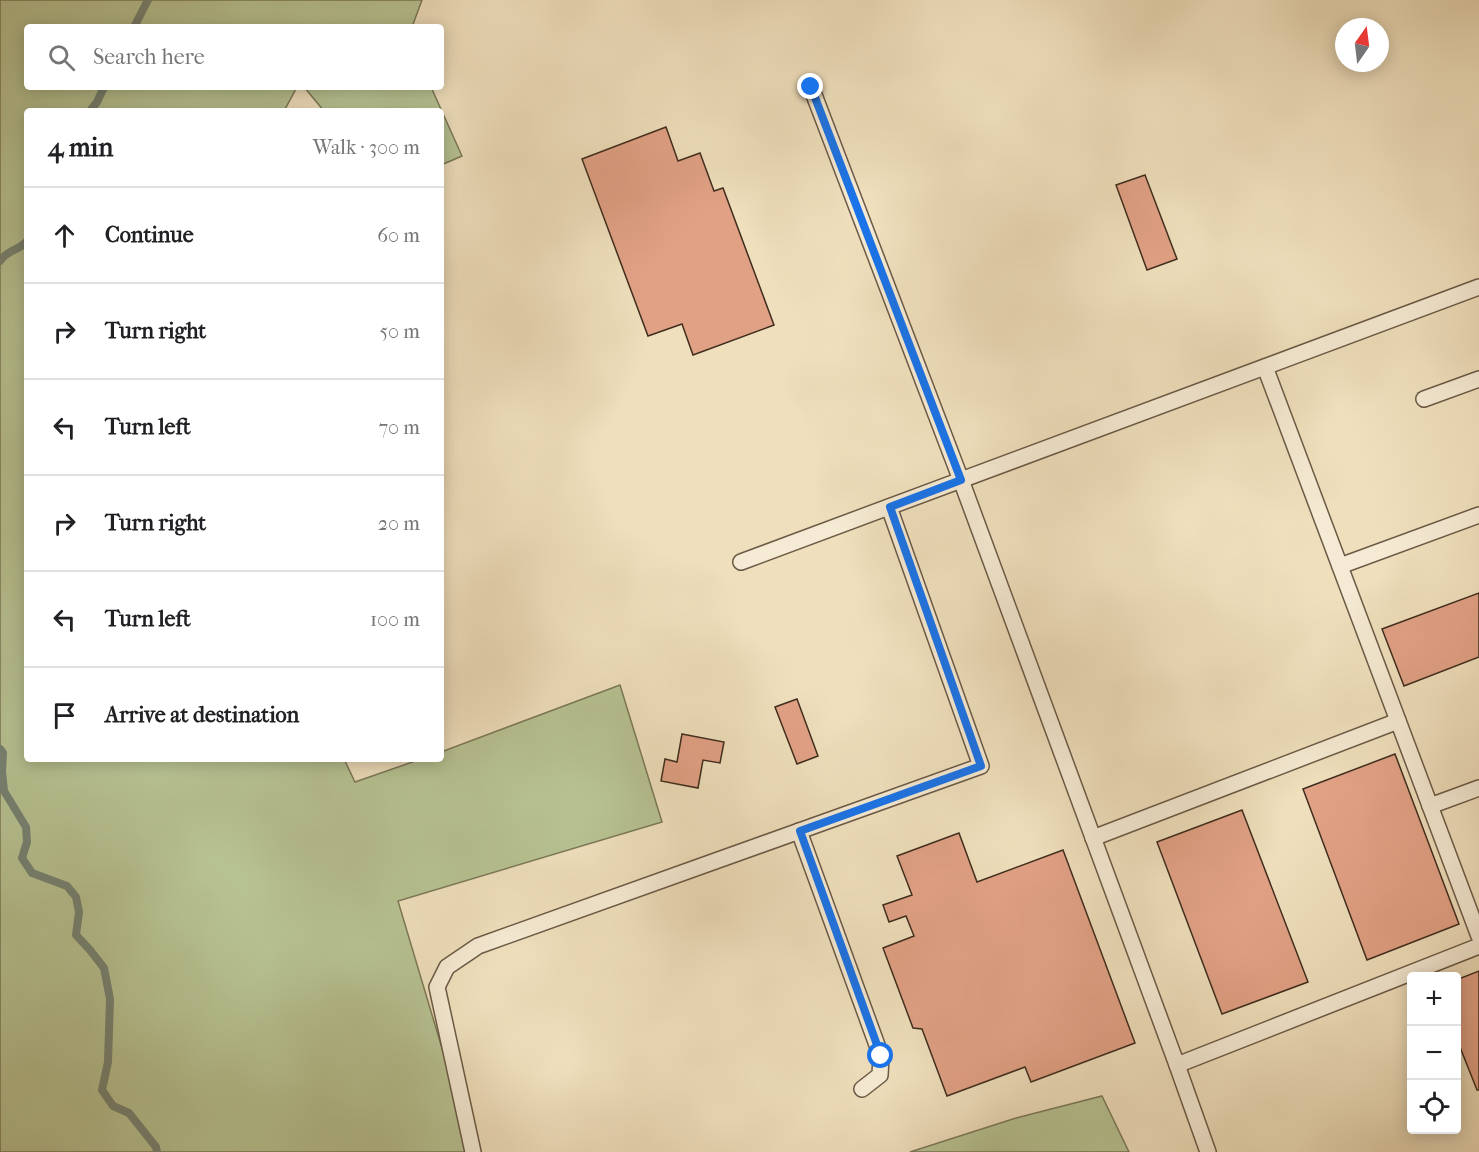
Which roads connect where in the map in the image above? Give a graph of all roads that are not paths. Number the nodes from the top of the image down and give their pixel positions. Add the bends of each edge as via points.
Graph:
1 (811, 87) dead end
2 (1479, 287) edge
3 (1265, 367) junction
4 (1479, 379) edge
5 (1424, 399) dead end
6 (961, 480) junction
7 (890, 507) junction
8 (1479, 515) edge
9 (741, 562) dead end
10 (1340, 566) junction
11 (1398, 721) junction
12 (1479, 788) edge
13 (1430, 806) junction
14 (800, 831) junction
15 (1093, 838) junction
16 (1479, 936) edge
17 (1479, 946) edge
18 (1177, 1065) junction
19 (862, 1089) dead end
20 (473, 1152) edge
21 (1208, 1152) edge

1 - 6 lane
2 - 3 lane
3 - 6 lane
3 - 10 lane
4 - 5 lane
6 - 7 lane
6 - 15 lane
7 - 9 lane
7 - 14 lane via 981,766
8 - 10 lane
10 - 11 lane
11 - 13 lane
11 - 15 lane
12 - 13 lane
13 - 16 lane
14 - 19 lane via 881,1056 880,1075
14 - 20 lane via 478,946 447,967 437,987
15 - 18 lane
17 - 18 lane
18 - 21 lane

